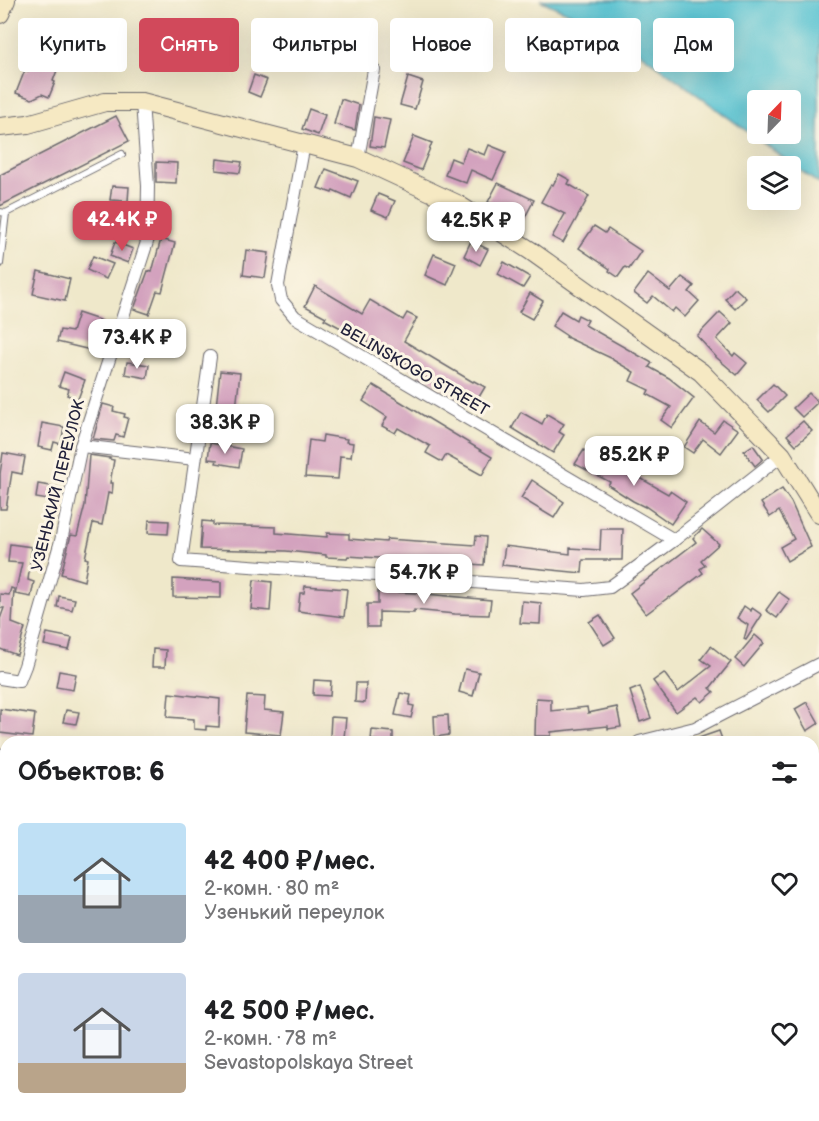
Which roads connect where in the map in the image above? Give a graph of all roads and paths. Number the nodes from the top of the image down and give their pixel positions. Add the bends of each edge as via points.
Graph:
1 (6, 0) edge
2 (0, 14) edge
3 (374, 72) edge
4 (142, 102) junction
5 (0, 127) edge
6 (304, 144) junction
7 (122, 154) dead end
8 (358, 158) junction
9 (3, 212) edge
10 (0, 264) edge
11 (210, 357) dead end
12 (81, 446) junction
13 (782, 455) junction
14 (195, 459) junction
15 (819, 514) edge
16 (674, 540) junction
17 (819, 664) edge
18 (0, 678) edge
19 (663, 736) edge

1 - 2 main road
3 - 8 street
4 - 5 main road via 105,102 28,124
4 - 6 main road
4 - 12 street, УЗЕНЬКИЙ ПЕРЕУЛОК via 148,186 147,243
6 - 8 main road
6 - 16 street, BELINSKOGO STREET via 278,285 281,300 295,317
7 - 9 lane
8 - 13 main road via 457,204 610,306 701,372
9 - 10 lane
11 - 14 street
12 - 14 street
12 - 18 street, УЗЕНЬКИЙ ПЕРЕУЛОК via 61,541 25,666 19,681
13 - 15 main road
13 - 16 street
14 - 16 street via 181,561 584,590 610,587
17 - 19 street via 695,728

